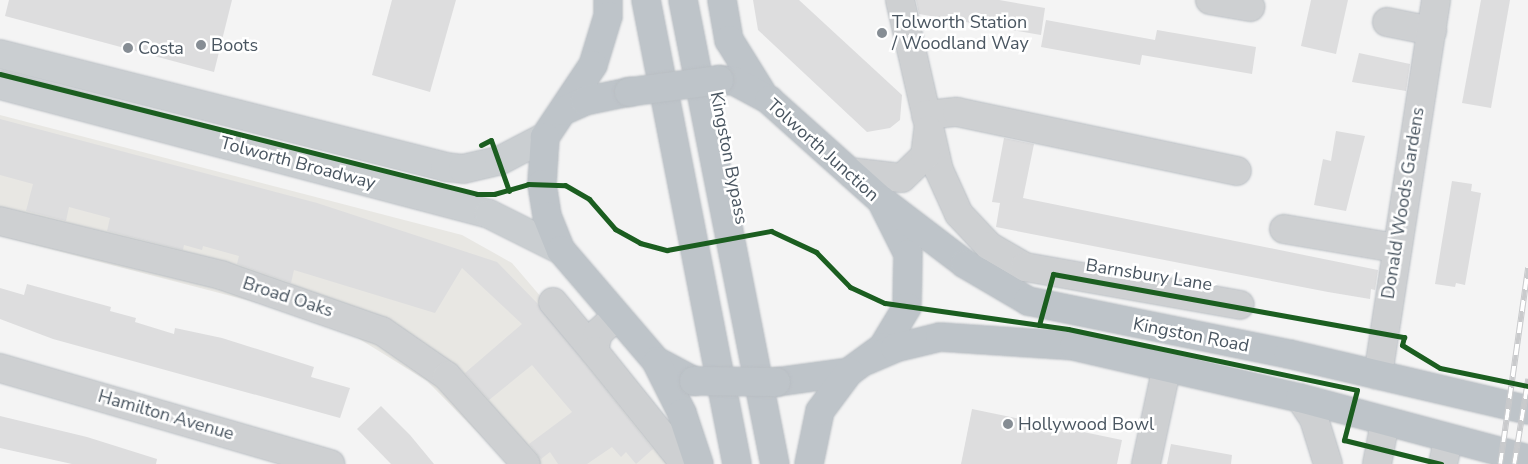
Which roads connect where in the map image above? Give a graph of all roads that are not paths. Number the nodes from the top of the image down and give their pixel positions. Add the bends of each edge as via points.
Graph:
1 (608, 0) edge
2 (646, 0) edge
3 (684, 0) edge
4 (722, 0) edge
5 (900, 0) edge
6 (1210, 0) edge
7 (1436, 0) edge
8 (1250, 7) dead end
9 (1386, 22) dead end
10 (1432, 31) junction
11 (0, 54) edge
12 (0, 85) edge
13 (769, 100) junction
14 (563, 111) junction
15 (927, 120) junction
16 (545, 137) junction
17 (1237, 171) dead end
18 (850, 172) junction
19 (881, 200) junction
20 (0, 220) edge
21 (1284, 229) dead end
22 (1395, 248) junction
23 (561, 250) junction
24 (553, 302) dead end
25 (1240, 304) dead end
26 (617, 316) junction
27 (594, 351) junction
28 (656, 362) junction
29 (1167, 366) junction
30 (857, 367) junction
31 (0, 368) edge
32 (1378, 375) junction
33 (1300, 398) junction
34 (1528, 410) edge
35 (1385, 422) junction
36 (1445, 452) edge
37 (1528, 459) edge
38 (330, 464) edge
39 (526, 464) edge
40 (685, 464) edge
41 (699, 464) edge
42 (737, 464) edge
43 (775, 464) edge
44 (809, 464) edge
45 (1146, 464) edge
46 (1328, 464) edge
47 (1378, 464) edge

1 - 14 highway via 608,16 593,65
2 - 42 highway
3 - 43 highway, Kingston Bypass
4 - 13 highway via 731,44
5 - 15 street, Barnsbury Lane
6 - 8 street
7 - 10 street, Donald Woods Gardens
9 - 10 street
10 - 22 street, Donald Woods Gardens
11 - 16 main road, Tolworth Broadway via 445,167 463,169 500,161
12 - 23 main road, Tolworth Broadway via 488,214
13 - 14 highway, Tolworth Junction, bridge via 734,81 719,80 585,100
13 - 18 highway, Tolworth Junction
14 - 16 highway, Tolworth Junction
15 - 17 street via 957,112
15 - 18 street, Barnsbury Lane via 924,156 910,174 893,180
15 - 25 street, Barnsbury Lane via 939,170 959,214 1005,258 1053,274
16 - 23 highway via 542,184
18 - 19 highway, Tolworth Junction
19 - 30 highway, Tolworth Junction via 908,254 910,290 895,332
19 - 32 highway, Kingston Road via 972,269 1028,301
20 - 39 street, Broad Oaks via 221,275 382,330 447,376
21 - 22 street
22 - 32 street, Donald Woods Gardens
23 - 26 highway
24 - 27 street
26 - 27 street via 598,333
26 - 28 highway
27 - 40 street
28 - 30 highway, bridge via 694,381 776,382
28 - 41 highway via 682,413
29 - 30 highway, Kingston Road via 1074,346 940,337 903,345
29 - 33 highway, Kingston Road
29 - 45 street
30 - 44 highway, Tolworth Junction via 820,411
31 - 38 street, Hamilton Avenue
32 - 34 highway, Kingston Road
33 - 35 highway, Kingston Road
33 - 46 street via 1314,419
35 - 36 highway, Kingston Road
35 - 47 street
36 - 37 highway, Kingston Road

